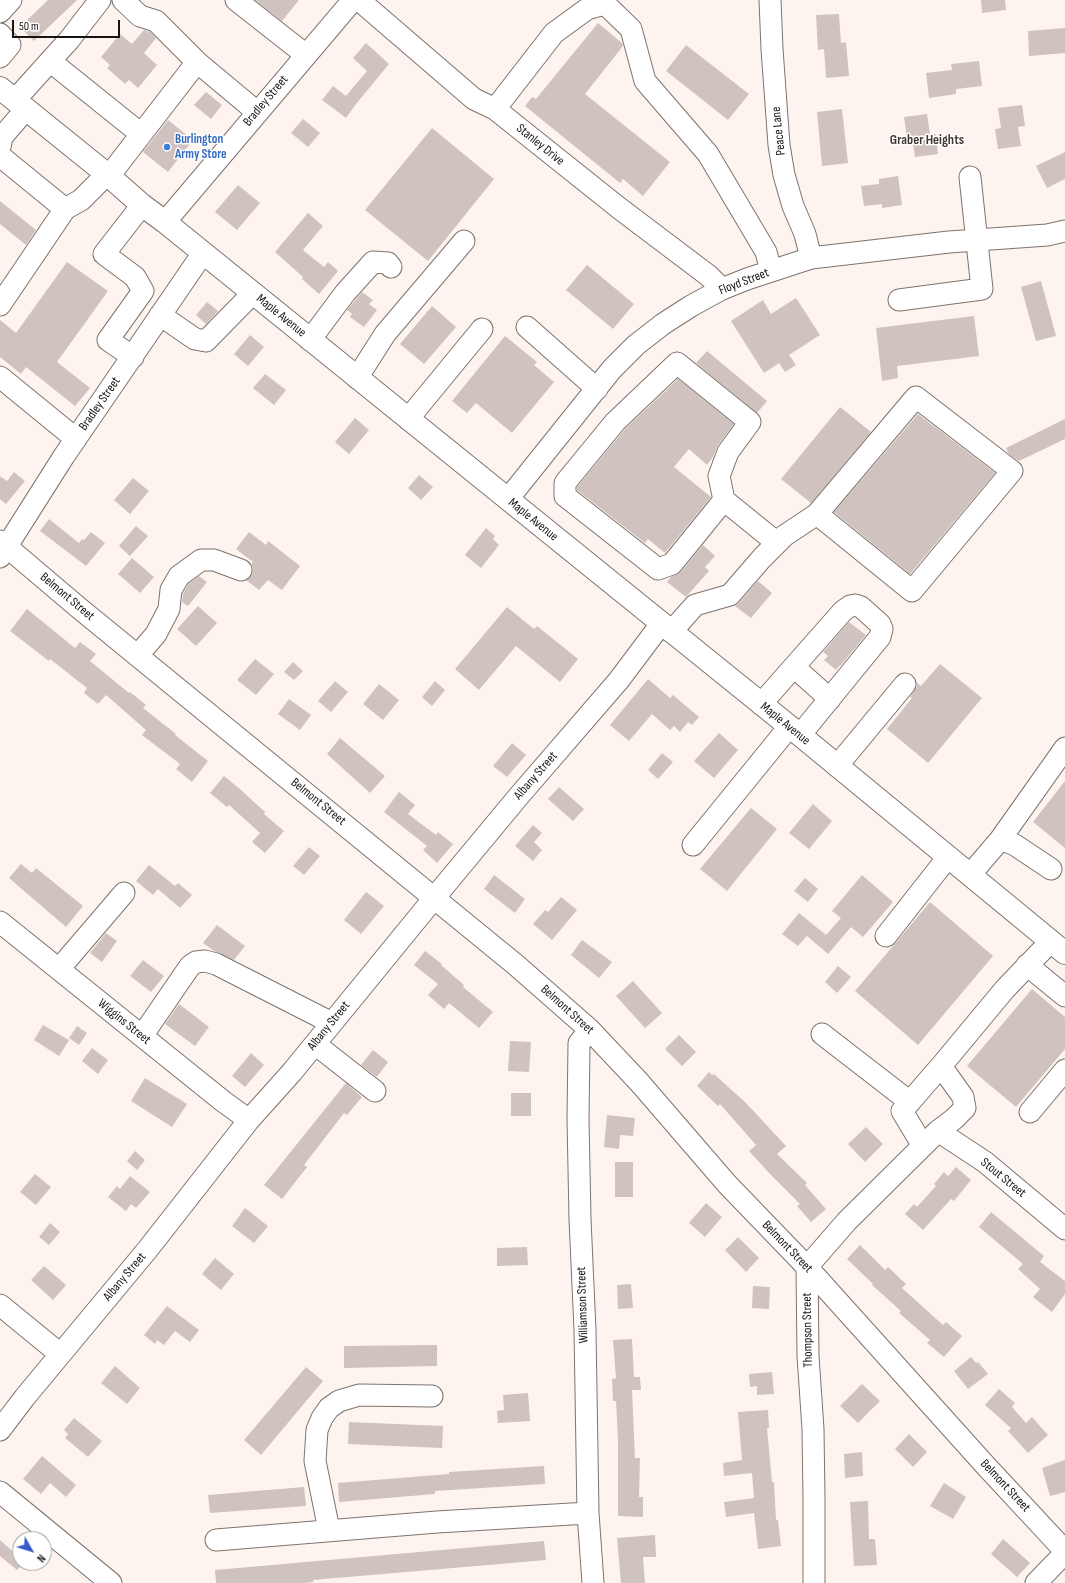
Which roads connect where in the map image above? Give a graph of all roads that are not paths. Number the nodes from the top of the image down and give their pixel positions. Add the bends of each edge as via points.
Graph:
1 (11, 0) edge
2 (100, 0) edge
3 (123, 0) edge
4 (236, 0) edge
5 (353, 0) edge
6 (359, 0) edge
7 (770, 0) edge
8 (0, 12) edge
9 (0, 34) edge
10 (306, 55) junction
11 (0, 57) edge
12 (50, 62) junction
13 (197, 62) junction
14 (14, 99) edge
15 (495, 109) junction
16 (257, 112) junction
17 (141, 134) junction
18 (0, 147) edge
19 (0, 156) edge
20 (108, 175) junction
21 (970, 177) dead end
22 (142, 205) junction
23 (65, 209) junction
24 (165, 222) junction
25 (1065, 231) edge
26 (976, 240) junction
27 (464, 241) dead end
28 (203, 253) junction
29 (811, 258) junction
30 (391, 267) dead end
31 (772, 271) junction
32 (722, 289) junction
33 (253, 293) junction
34 (899, 300) dead end
35 (0, 305) edge
36 (160, 315) junction
37 (527, 327) dead end
38 (482, 329) dead end
39 (310, 340) junction
40 (133, 356) junction
41 (0, 377) edge
42 (357, 378) junction
43 (597, 389) junction
44 (408, 419) junction
45 (76, 439) junction
46 (508, 499) junction
47 (724, 500) junction
48 (817, 514) junction
49 (776, 543) junction
50 (2, 548) edge
51 (241, 570) dead end
52 (666, 628) junction
53 (138, 656) junction
54 (794, 667) junction
55 (905, 684) dead end
56 (830, 699) junction
57 (761, 704) junction
58 (794, 731) junction
59 (1065, 748) edge
60 (836, 766) junction
61 (997, 844) junction
62 (693, 845) dead end
63 (948, 857) junction
64 (1051, 869) dead end
65 (970, 875) junction
66 (124, 893) dead end
67 (434, 897) junction
68 (0, 922) edge
69 (886, 936) dead end
70 (1058, 947) edge
71 (1027, 965) junction
72 (60, 969) junction
73 (1065, 996) edge
74 (332, 1024) junction
75 (590, 1030) junction
76 (822, 1034) dead end
77 (142, 1036) junction
78 (315, 1044) junction
79 (941, 1066) junction
80 (1065, 1070) edge
81 (375, 1091) dead end
82 (910, 1102) junction
83 (1030, 1112) dead end
84 (249, 1120) junction
85 (938, 1131) junction
86 (923, 1146) junction
87 (1065, 1229) edge
88 (807, 1267) junction
89 (0, 1305) edge
90 (60, 1354) junction
91 (432, 1396) dead end
92 (0, 1430) edge
93 (0, 1492) edge
94 (588, 1513) junction
95 (329, 1530) junction
96 (216, 1540) dead end
97 (1065, 1552) edge
98 (111, 1583) edge
99 (593, 1583) edge
100 (814, 1583) edge
101 (1036, 1583) edge

1 - 8 street
2 - 12 street
3 - 13 street via 140,16 156,21
4 - 10 street
5 - 10 street, Bradley Street
6 - 15 street, Stanley Drive via 474,99
7 - 29 street, Peace Lane via 779,145 784,175
9 - 11 street via 10,45
10 - 16 street, Bradley Street
12 - 14 street
12 - 17 street
13 - 16 street
13 - 17 street
14 - 18 street
14 - 20 main road, Maple Avenue
15 - 31 street via 554,33 587,9 605,4 631,30 645,81 708,154 766,252
15 - 32 street, Stanley Drive via 709,276
16 - 24 street, Bradley Street
17 - 20 street
19 - 23 street
20 - 22 main road, Maple Avenue
20 - 23 street via 81,200
21 - 26 street
22 - 24 main road, Maple Avenue
22 - 40 street via 104,254 135,277 143,291 108,340
23 - 35 street
24 - 28 main road, Maple Avenue
25 - 26 street, Floyd Street
26 - 29 street, Floyd Street
26 - 34 street via 982,289
27 - 42 street via 385,334
28 - 33 main road, Maple Avenue
28 - 36 street, Bradley Street
29 - 31 street, Floyd Street
30 - 39 street via 388,263 373,262 345,293
31 - 32 street, Floyd Street
32 - 43 street, Floyd Street via 663,324 612,369
33 - 36 street via 206,341 195,339
33 - 39 main road, Maple Avenue
36 - 40 street, Bradley Street
37 - 43 street
38 - 44 street
39 - 42 main road, Maple Avenue
40 - 45 street, Bradley Street
41 - 45 street
42 - 44 main road, Maple Avenue
43 - 46 street, Floyd Street
44 - 46 main road, Maple Avenue
45 - 50 street, Bradley Street
46 - 52 main road, Maple Avenue
47 - 47 street via 720,476 728,452 750,422 677,363 615,422 565,483 565,496 658,569 672,564
47 - 49 street
48 - 48 street, Albany Street via 916,397 1012,471 912,591
48 - 49 street, Albany Street
49 - 52 street, Albany Street via 730,595 695,605
50 - 53 street, Belmont Street
51 - 53 street via 214,560 201,560 179,576 171,590 169,609 156,634
52 - 57 main road, Maple Avenue
52 - 67 street, Albany Street
53 - 67 street, Belmont Street
54 - 56 street
54 - 56 street via 843,611 850,606 861,607 880,624 880,638
54 - 57 street
55 - 60 street
56 - 58 street
57 - 58 main road, Maple Avenue
58 - 60 main road, Maple Avenue
58 - 62 street
59 - 61 street
60 - 63 main road, Maple Avenue
61 - 64 street via 1003,840 1007,841
61 - 65 street
63 - 65 main road, Maple Avenue
63 - 69 street
65 - 70 main road, Maple Avenue
66 - 72 street
67 - 74 street, Albany Street
67 - 75 street, Belmont Street via 516,964
68 - 72 street, Wiggins Street
70 - 71 street
71 - 73 street
71 - 79 street
72 - 77 street, Wiggins Street
74 - 77 street via 216,964 205,961 190,966
74 - 78 street, Albany Street
75 - 88 street, Belmont Street via 639,1082 727,1184
75 - 94 street, Williamson Street via 579,1043 578,1119
76 - 82 street
77 - 84 street, Wiggins Street
78 - 81 street
78 - 84 street, Albany Street
79 - 82 street
79 - 85 street via 963,1097 964,1108
80 - 83 street
82 - 86 street via 902,1111
84 - 90 street, Albany Street via 148,1249
85 - 86 street
85 - 87 street, Stout Street via 985,1162
86 - 88 street via 847,1221
88 - 97 street, Belmont Street
88 - 100 street, Thompson Street via 808,1356 813,1429
89 - 90 street
90 - 92 street, Albany Street
91 - 95 street via 358,1395 339,1401 329,1408 317,1430 315,1461
93 - 98 street
94 - 95 street
94 - 99 street, Williamson Street
95 - 96 street
97 - 101 street

